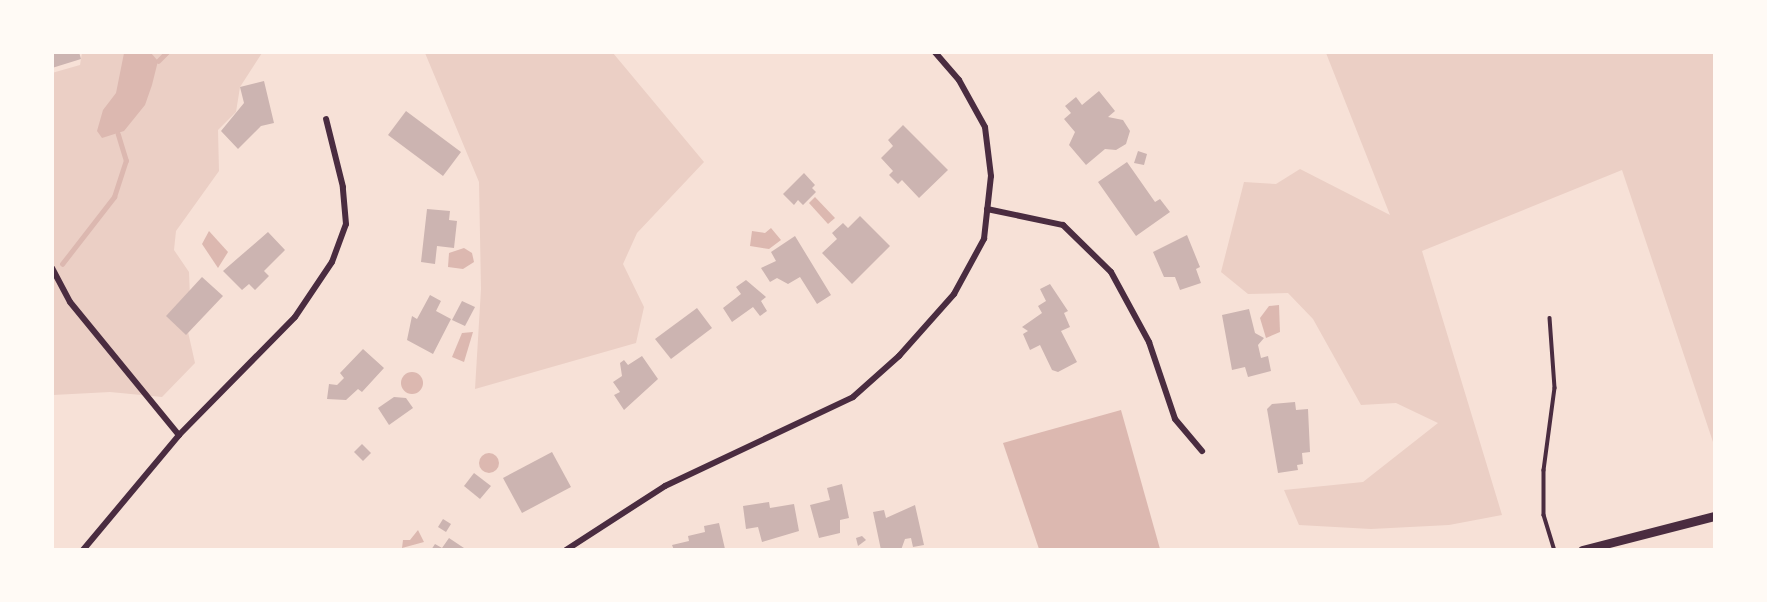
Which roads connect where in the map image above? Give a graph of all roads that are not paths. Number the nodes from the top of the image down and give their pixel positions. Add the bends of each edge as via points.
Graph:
1 (935, 52) edge
2 (326, 119) dead end
3 (987, 209) junction
4 (52, 268) edge
5 (1550, 318) dead end
6 (179, 435) junction
7 (1202, 451) dead end
8 (1714, 516) edge
9 (83, 550) edge
10 (566, 550) edge
11 (1555, 550) edge
12 (1582, 550) edge

1 - 3 street via 959,80 985,127 991,176
2 - 6 street via 343,187 346,224 332,262 295,317
3 - 7 street via 1063,225 1111,272 1149,342 1175,419
3 - 10 street via 984,239 954,294 899,356 853,397 665,486
4 - 6 street via 70,302
5 - 11 lane via 1555,388 1544,470 1544,515
6 - 9 street
8 - 12 main road

